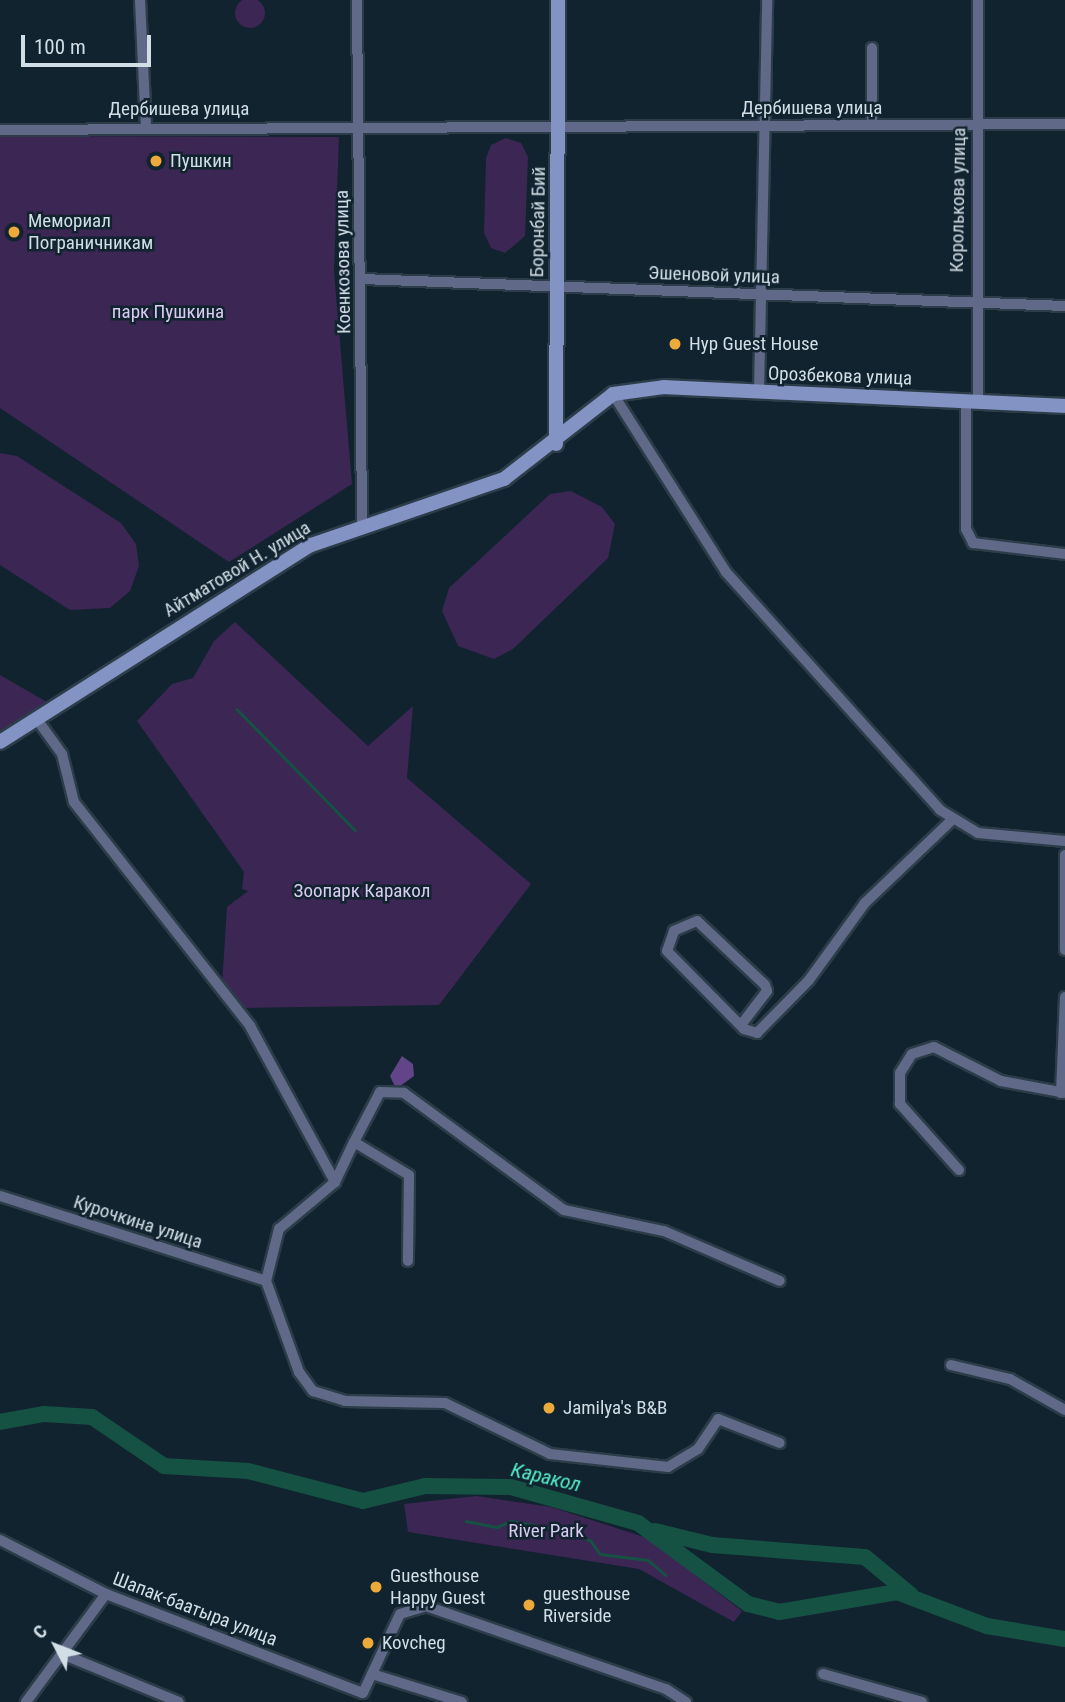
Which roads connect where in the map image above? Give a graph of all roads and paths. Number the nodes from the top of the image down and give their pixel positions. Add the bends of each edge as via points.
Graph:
1 (140, 0) edge
2 (357, 0) edge
3 (558, 0) edge
4 (767, 0) edge
5 (978, 0) edge
6 (872, 48) dead end
7 (558, 122) junction
8 (1065, 124) edge
9 (146, 125) junction
10 (872, 125) junction
11 (977, 125) junction
12 (764, 126) junction
13 (358, 128) junction
14 (0, 130) edge
15 (362, 279) junction
16 (557, 286) junction
17 (761, 294) junction
18 (974, 302) junction
19 (1065, 306) edge
20 (759, 392) junction
21 (613, 394) junction
22 (972, 400) junction
23 (1065, 406) edge
24 (556, 444) junction
25 (362, 523) junction
26 (1065, 554) edge
27 (36, 718) junction
28 (0, 742) edge
29 (953, 820) junction
30 (1065, 841) edge
31 (1065, 855) edge
32 (1065, 950) edge
33 (1065, 997) edge
34 (741, 1025) junction
35 (1064, 1066) edge
36 (1063, 1093) edge
37 (354, 1142) junction
38 (959, 1170) dead end
39 (335, 1182) junction
40 (0, 1196) edge
41 (408, 1261) dead end
42 (266, 1281) junction
43 (780, 1281) dead end
44 (951, 1364) dead end
45 (1065, 1410) edge
46 (779, 1443) dead end
47 (0, 1540) edge
48 (106, 1594) junction
49 (62, 1654) junction
50 (372, 1674) junction
51 (823, 1674) dead end
52 (362, 1698) edge
53 (26, 1702) edge
54 (179, 1702) edge
55 (462, 1702) edge
56 (686, 1702) edge
57 (922, 1702) edge

1 - 9 street
2 - 13 street, Коенкозова улица
3 - 7 main road, Боронбай Бий
4 - 12 street
5 - 11 street, Королькова улица
6 - 10 street
7 - 12 street, Дербишева улица
7 - 13 street, Дербишева улица
7 - 16 main road, Боронбай Бий
8 - 11 street, Дербишева улица
9 - 13 street, Дербишева улица
9 - 14 street, Дербишева улица
10 - 11 street, Дербишева улица
10 - 12 street, Дербишева улица
11 - 18 street, Королькова улица
12 - 17 street
13 - 15 street, Коенкозова улица
15 - 16 street, Эшеновой улица
15 - 25 street, Коенкозова улица
16 - 17 street, Эшеновой улица
16 - 24 main road, Боронбай Бий
17 - 18 street, Эшеновой улица
17 - 20 street
18 - 19 street, Эшеновой улица
18 - 22 street, Королькова улица
20 - 21 main road, Орозбекова улица via 664,387
20 - 22 main road, Орозбекова улица
21 - 24 main road, Айтматовой Н. улица
21 - 29 street via 726,572
22 - 23 main road, Орозбекова улица
22 - 26 street, Королькова улица via 966,529 973,543
24 - 25 main road, Айтматовой Н. улица via 504,479
25 - 27 main road, Айтматовой Н. улица via 311,545
27 - 28 main road, Айтматовой Н. улица
27 - 39 street via 62,754 74,802 250,1026
29 - 30 street via 1001,837
29 - 34 street via 842,928 829,955 764,1030 750,1032
31 - 32 street
33 - 35 street
34 - 34 street via 767,991 765,985 697,921 684,923 668,939 667,951
35 - 36 street
36 - 38 street via 1001,1081 934,1046 912,1054 900,1073 900,1104
37 - 39 street
37 - 41 street via 409,1175
37 - 43 street via 380,1092 404,1093 564,1210 664,1231
39 - 42 street via 279,1229
40 - 42 street, Курочкина улица
42 - 46 street via 299,1372 313,1391 345,1401 445,1403 550,1454 668,1467 698,1450 718,1419
44 - 45 street via 1010,1379
47 - 48 street, Шапак-баатыра улица
48 - 49 street
48 - 52 street, Шапак-баатыра улица
49 - 53 street
49 - 54 street
50 - 52 street, Шапак-баатыра улица
50 - 55 street
50 - 56 street, Шапак-баатыра улица via 400,1614 426,1606 666,1689
51 - 57 street

